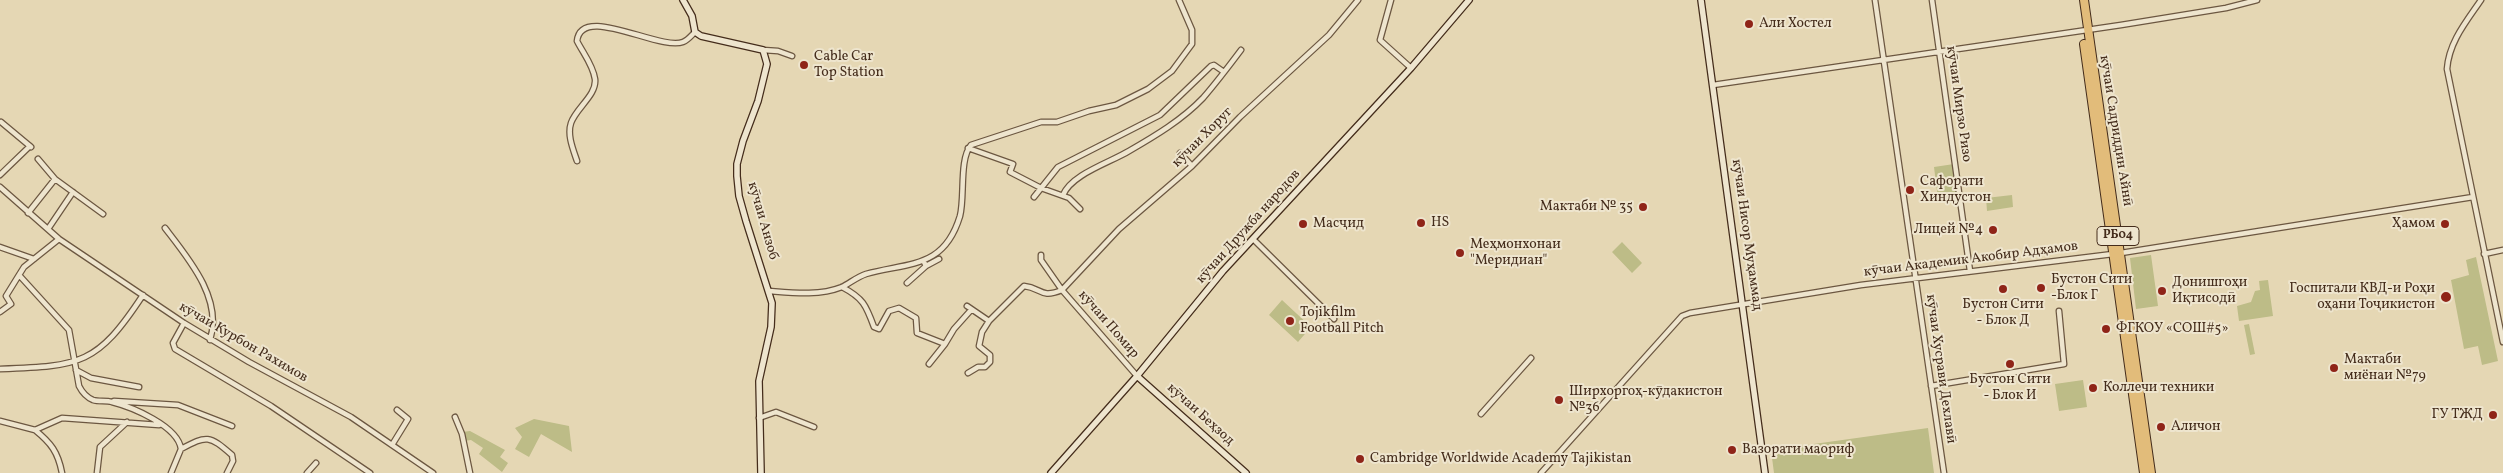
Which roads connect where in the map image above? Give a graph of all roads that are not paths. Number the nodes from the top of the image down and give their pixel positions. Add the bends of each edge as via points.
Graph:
1 (683, 0) edge
2 (1178, 0) edge
3 (1358, 0) edge
4 (1391, 0) edge
5 (1469, 0) edge
6 (1701, 0) edge
7 (1875, 0) edge
8 (1932, 0) edge
9 (2078, 0) edge
10 (2084, 0) edge
11 (2258, 0) edge
12 (2481, 0) edge
13 (2085, 30) junction
14 (695, 32) junction
15 (763, 50) junction
16 (1241, 50) dead end
17 (1939, 52) junction
18 (792, 56) dead end
19 (1884, 60) junction
20 (1411, 68) junction
21 (1224, 72) junction
22 (1713, 85) junction
23 (1, 122) edge
24 (968, 148) junction
25 (1180, 153) dead end
26 (38, 159) dead end
27 (577, 161) dead end
28 (1192, 166) junction
29 (0, 175) edge
30 (55, 179) junction
31 (0, 187) edge
32 (1040, 188) junction
33 (73, 192) junction
34 (1064, 195) junction
35 (1034, 197) dead end
36 (2473, 197) junction
37 (1080, 209) dead end
38 (28, 213) junction
39 (103, 214) dead end
40 (164, 228) dead end
41 (48, 229) junction
42 (59, 239) junction
43 (1253, 239) junction
44 (0, 247) edge
45 (2503, 250) edge
46 (2117, 253) junction
47 (2484, 254) junction
48 (1041, 255) dead end
49 (34, 259) junction
50 (939, 259) dead end
51 (925, 264) junction
52 (1970, 271) junction
53 (19, 275) junction
54 (1915, 279) junction
55 (907, 283) dead end
56 (842, 287) junction
57 (1062, 290) junction
58 (770, 291) junction
59 (143, 295) junction
60 (1744, 304) junction
61 (2059, 311) dead end
62 (0, 312) edge
63 (1334, 319) dead end
64 (989, 321) junction
65 (184, 323) junction
66 (210, 340) junction
67 (2503, 342) edge
68 (945, 344) junction
69 (1531, 358) dead end
70 (74, 363) junction
71 (929, 364) dead end
72 (0, 369) edge
73 (76, 370) junction
74 (968, 373) dead end
75 (1137, 376) junction
76 (1931, 386) junction
77 (139, 387) dead end
78 (110, 402) junction
79 (398, 410) dead end
80 (1481, 414) dead end
81 (455, 417) dead end
82 (759, 418) junction
83 (0, 421) edge
84 (127, 422) junction
85 (162, 426) junction
86 (232, 426) dead end
87 (814, 427) dead end
88 (34, 430) junction
89 (392, 445) junction
90 (181, 449) junction
91 (316, 463) dead end
92 (62, 473) edge
93 (97, 473) edge
94 (172, 473) edge
95 (227, 473) edge
96 (307, 473) edge
97 (370, 473) edge
98 (433, 473) edge
99 (470, 473) edge
100 (761, 473) edge
101 (1051, 473) edge
102 (1246, 473) edge
103 (1541, 473) edge
104 (1765, 473) edge
105 (1944, 473) edge
106 (2144, 473) edge
107 (2151, 473) edge

1 - 14 street via 692,16
2 - 24 street via 1192,30 1192,44 1172,70 1148,89 1116,105 1088,110 1057,122 1041,122 976,141
3 - 28 street, кӯчаи Хоруг via 1329,35
4 - 20 street via 1380,40
5 - 20 street, кӯчаи Дружба народов
6 - 22 street, кӯчаи Нисор Муҳаммад
7 - 19 street, кӯчаи Хусрави Дехлавӣ
8 - 17 street, кӯчаи Мирзо Ризо
9 - 13 highway, кӯчаи Садриддин Айнӣ / РБ04
10 - 13 highway, кӯчаи Садриддин Айнӣ / РБ04
11 - 13 street
12 - 36 street via 2455,40 2448,55 2447,69
13 - 17 street
13 - 46 highway, кӯчаи Садриддин Айнӣ / РБ04
14 - 15 street
14 - 27 street via 675,43 598,25 584,27 579,32 577,41 590,63 596,82 571,123 570,134
15 - 18 street
15 - 58 street, кӯчаи Анзоб via 767,64 743,141 736,176 746,221
16 - 21 street
17 - 19 street
17 - 52 street, кӯчаи Мирзо Ризо
19 - 22 street
19 - 54 street, кӯчаи Хусрави Дехлавӣ
20 - 43 street, кӯчаи Дружба народов
21 - 32 street via 1211,66 1167,110 1058,167
21 - 34 street via 1202,98 1172,124 1116,159 1078,177 1069,184
22 - 60 street, кӯчаи Нисор Муҳаммад
23 - 29 street via 31,147
24 - 32 street via 1013,164 1010,172
24 - 51 street via 958,223 944,246
25 - 28 street
26 - 30 street
28 - 57 street, кӯчаи Хоруг via 1119,229
30 - 33 street
30 - 38 street
31 - 38 street, кӯчаи Курбон Рахимов
32 - 34 street
32 - 35 street
33 - 39 street
33 - 41 street
34 - 37 street
36 - 46 street, кӯчаи Академик Акобир Адҳамов
36 - 47 street
38 - 41 street, кӯчаи Курбон Рахимов
40 - 66 street via 191,262 201,281 214,319
41 - 42 street, кӯчаи Курбон Рахимов
42 - 49 street
42 - 59 street, кӯчаи Курбон Рахимов
43 - 63 street
43 - 75 street, кӯчаи Дружба народов
44 - 49 street
45 - 47 street
46 - 52 street, кӯчаи Академик Акобир Адҳамов
46 - 106 highway, кӯчаи Садриддин Айнӣ / РБ04
46 - 107 highway, кӯчаи Садриддин Айнӣ / РБ04
47 - 67 street
48 - 57 street, кӯчаи Помир via 1041,260
49 - 53 street
50 - 51 street
51 - 55 street
51 - 56 street via 866,274
52 - 54 street, кӯчаи Академик Акобир Адҳамов
53 - 62 street via 6,296 11,304
53 - 70 street via 69,330
54 - 60 street, кӯчаи Академик Акобир Адҳамов
54 - 76 street, кӯчаи Хусрави Дехлавӣ
56 - 58 street via 806,294
56 - 68 street via 866,305 874,327 879,328 889,311 899,308 916,318 918,332
57 - 64 street, кӯчаи Помир via 1042,294 1024,286
57 - 75 street, кӯчаи Помир
58 - 82 street, кӯчаи Анзоб via 771,327 759,381
59 - 65 street, кӯчаи Курбон Рахимов
59 - 70 street via 106,344
60 - 103 street, кӯчаи Академик Акобир Адҳамов via 1682,316
60 - 104 street, кӯчаи Нисор Муҳаммад
61 - 76 street via 2064,364
64 - 68 street via 969,308
64 - 74 street, кӯчаи Помир via 979,346 990,355 990,362
65 - 66 street, кӯчаи Курбон Рахимов
65 - 97 street via 173,343 174,349 271,406
66 - 89 street, кӯчаи Курбон Рахимов via 351,417
68 - 71 street
69 - 80 street
70 - 72 street via 38,369
70 - 73 street
73 - 77 street via 91,378
73 - 78 street via 82,393 95,401
75 - 101 street, кӯчаи Дружба народов
75 - 102 street, кӯчаи Беҳзод
76 - 105 street, кӯчаи Хусрави Дехлавӣ
78 - 85 street via 135,410
78 - 86 street via 178,405
79 - 89 street via 408,418
81 - 99 street
82 - 87 street via 776,412
82 - 100 street, кӯчаи Анзоб
83 - 88 street
84 - 85 street
84 - 88 street via 62,418
84 - 93 street via 100,447
85 - 90 street via 177,438
88 - 92 street via 51,443 59,456
89 - 98 street, кӯчаи Курбон Рахимов
90 - 94 street
90 - 95 street via 208,438 232,455 233,461
91 - 96 street

